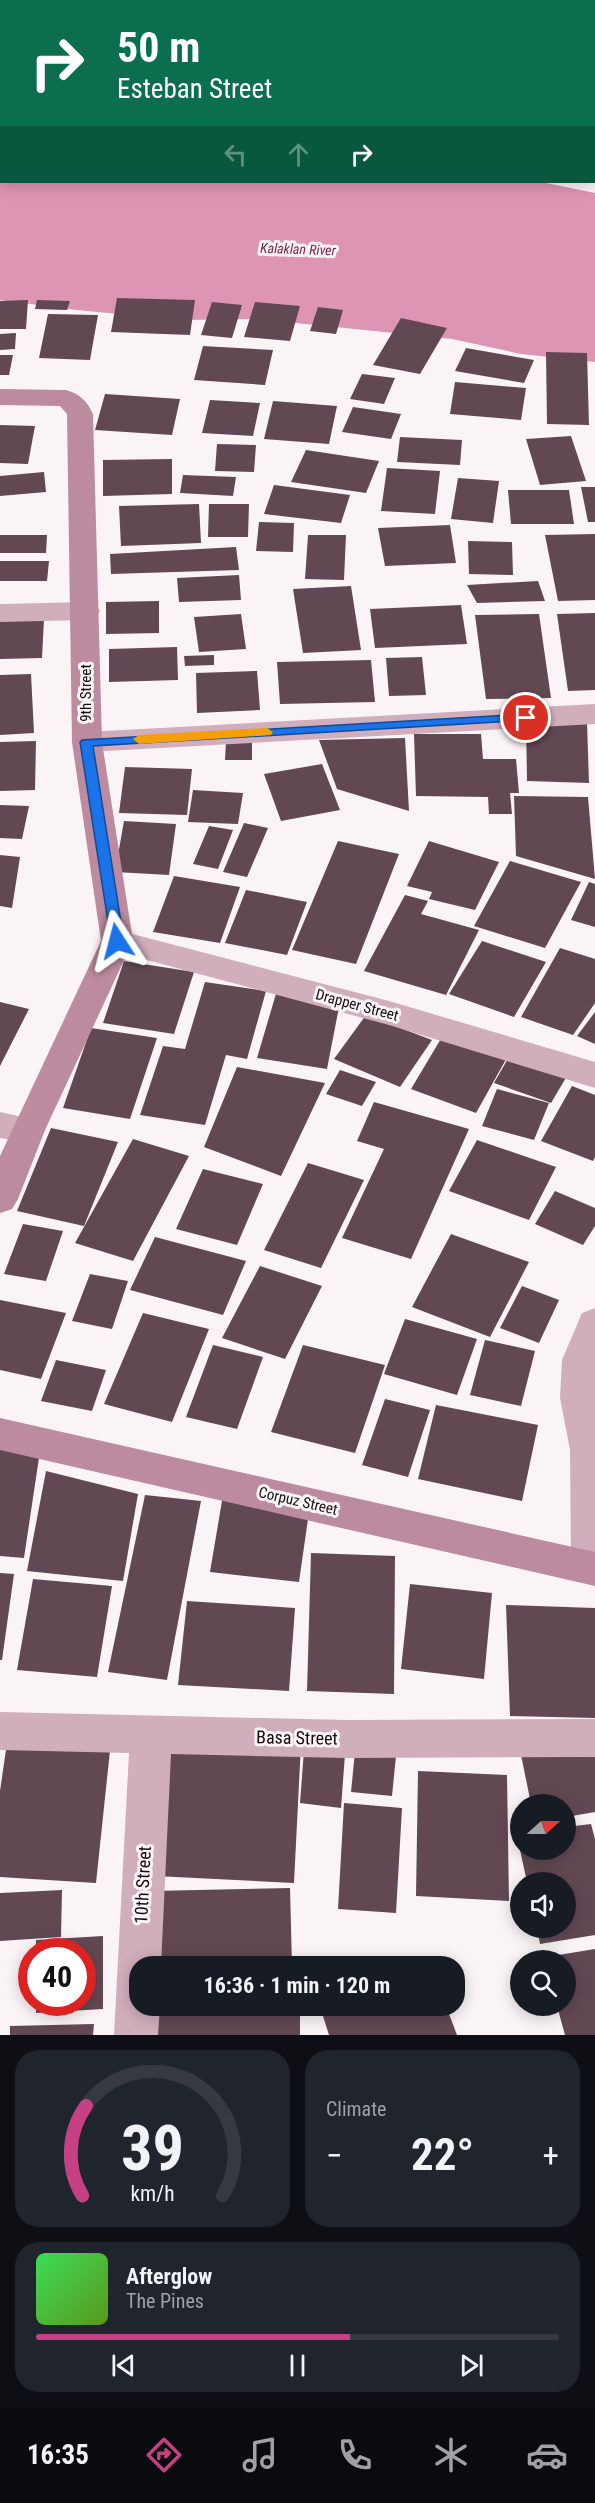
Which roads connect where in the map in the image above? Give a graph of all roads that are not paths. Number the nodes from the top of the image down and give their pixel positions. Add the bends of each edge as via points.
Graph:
1 (0, 397) edge
2 (86, 611) junction
3 (0, 613) edge
4 (595, 714) edge
5 (87, 742) junction
6 (117, 941) junction
7 (595, 1075) edge
8 (14, 1127) edge
9 (0, 1199) edge
10 (595, 1323) edge
11 (0, 1434) edge
12 (593, 1568) edge
13 (0, 1731) edge
14 (151, 1735) junction
15 (595, 1738) edge
16 (136, 2035) edge

1 - 2 street, 9th Street via 72,400 80,414
2 - 3 street
2 - 5 street, 9th Street
4 - 5 street
5 - 6 street, 9th Street
6 - 7 street, Drapper Street via 389,1013
6 - 8 street
8 - 9 street
10 - 12 street via 580,1360 579,1398 589,1450
11 - 12 street, Corpuz Street
13 - 14 street, Basa Street
14 - 15 street, Basa Street
14 - 16 street, 10th Street

